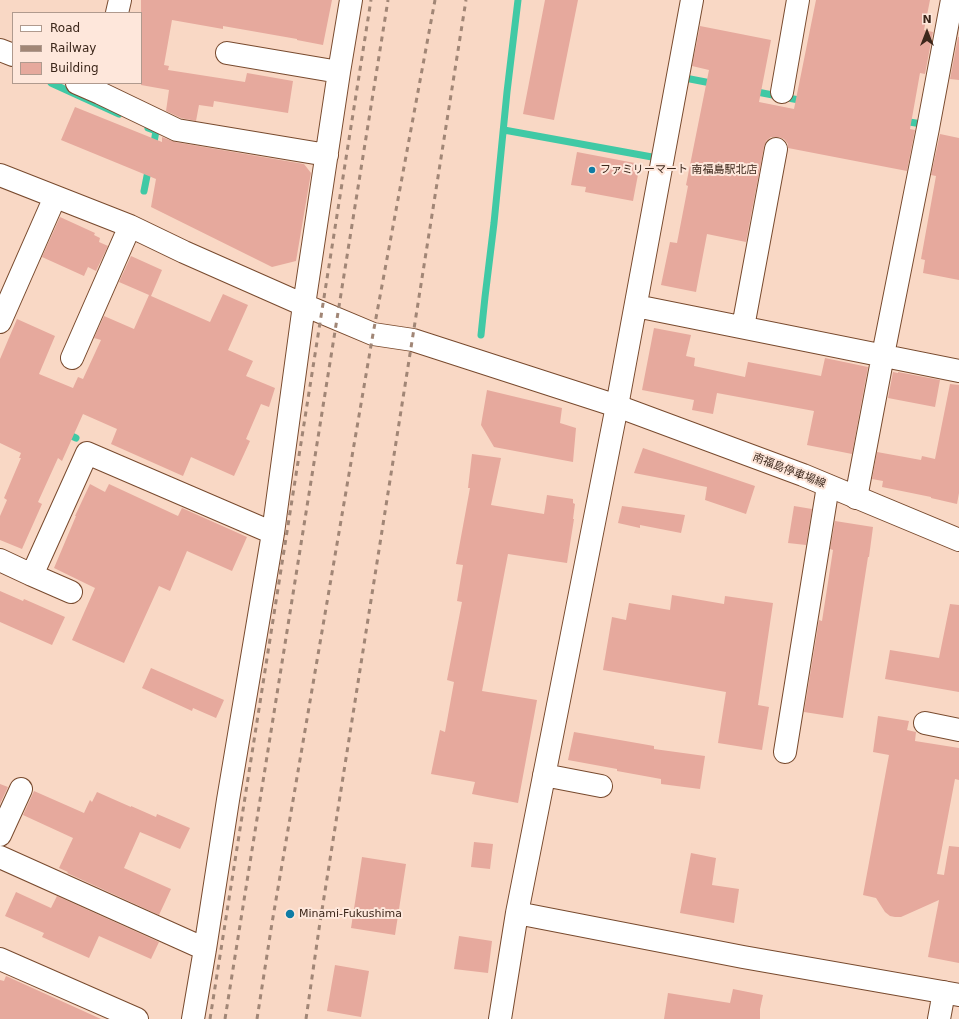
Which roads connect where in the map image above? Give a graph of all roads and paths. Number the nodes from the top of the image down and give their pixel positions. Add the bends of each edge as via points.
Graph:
1 (120, 0) edge
2 (351, 0) edge
3 (692, 0) edge
4 (798, 0) edge
5 (952, 0) edge
6 (117, 12) edge
7 (0, 50) edge
8 (227, 53) dead end
9 (12, 56) edge
10 (339, 72) junction
11 (82, 84) edge
12 (101, 88) edge
13 (782, 92) dead end
14 (776, 149) dead end
15 (327, 155) junction
16 (0, 175) edge
17 (55, 197) junction
18 (130, 226) junction
19 (304, 305) junction
20 (636, 306) junction
21 (0, 322) edge
22 (743, 327) junction
23 (883, 355) junction
24 (72, 358) dead end
25 (959, 371) edge
26 (617, 406) junction
27 (828, 486) junction
28 (856, 498) junction
29 (273, 533) junction
30 (959, 540) edge
31 (0, 560) edge
32 (32, 575) junction
33 (70, 592) dead end
34 (925, 723) dead end
35 (959, 730) edge
36 (785, 752) dead end
37 (544, 775) junction
38 (601, 786) dead end
39 (21, 789) dead end
40 (0, 835) edge
41 (0, 857) edge
42 (517, 913) junction
43 (205, 949) junction
44 (0, 959) edge
45 (951, 993) edge
46 (137, 1019) edge
47 (192, 1019) edge
48 (500, 1019) edge
49 (939, 1019) edge

1 - 6 street
2 - 10 street
3 - 20 street
4 - 13 street
5 - 23 street
7 - 9 street
8 - 10 street
10 - 15 street
11 - 12 street
12 - 15 street via 177,130
14 - 22 street
15 - 19 street
16 - 17 street, 南福島停車場線
17 - 18 street, 南福島停車場線
17 - 21 street
18 - 19 street, 南福島停車場線
18 - 24 street
19 - 26 street, 南福島停車場線 via 373,334 413,340
19 - 29 street
20 - 22 street
20 - 26 street
22 - 23 street
23 - 25 street
23 - 28 street
26 - 27 street, 南福島停車場線
26 - 37 street
27 - 28 street, 南福島停車場線
27 - 36 street
28 - 30 street, 南福島停車場線
29 - 32 street via 87,453
29 - 43 street
31 - 32 street
32 - 33 street
34 - 35 street
37 - 38 street
37 - 42 street
39 - 40 street
41 - 43 street
42 - 45 street via 743,957
42 - 48 street
43 - 47 street
44 - 46 street
45 - 49 street

